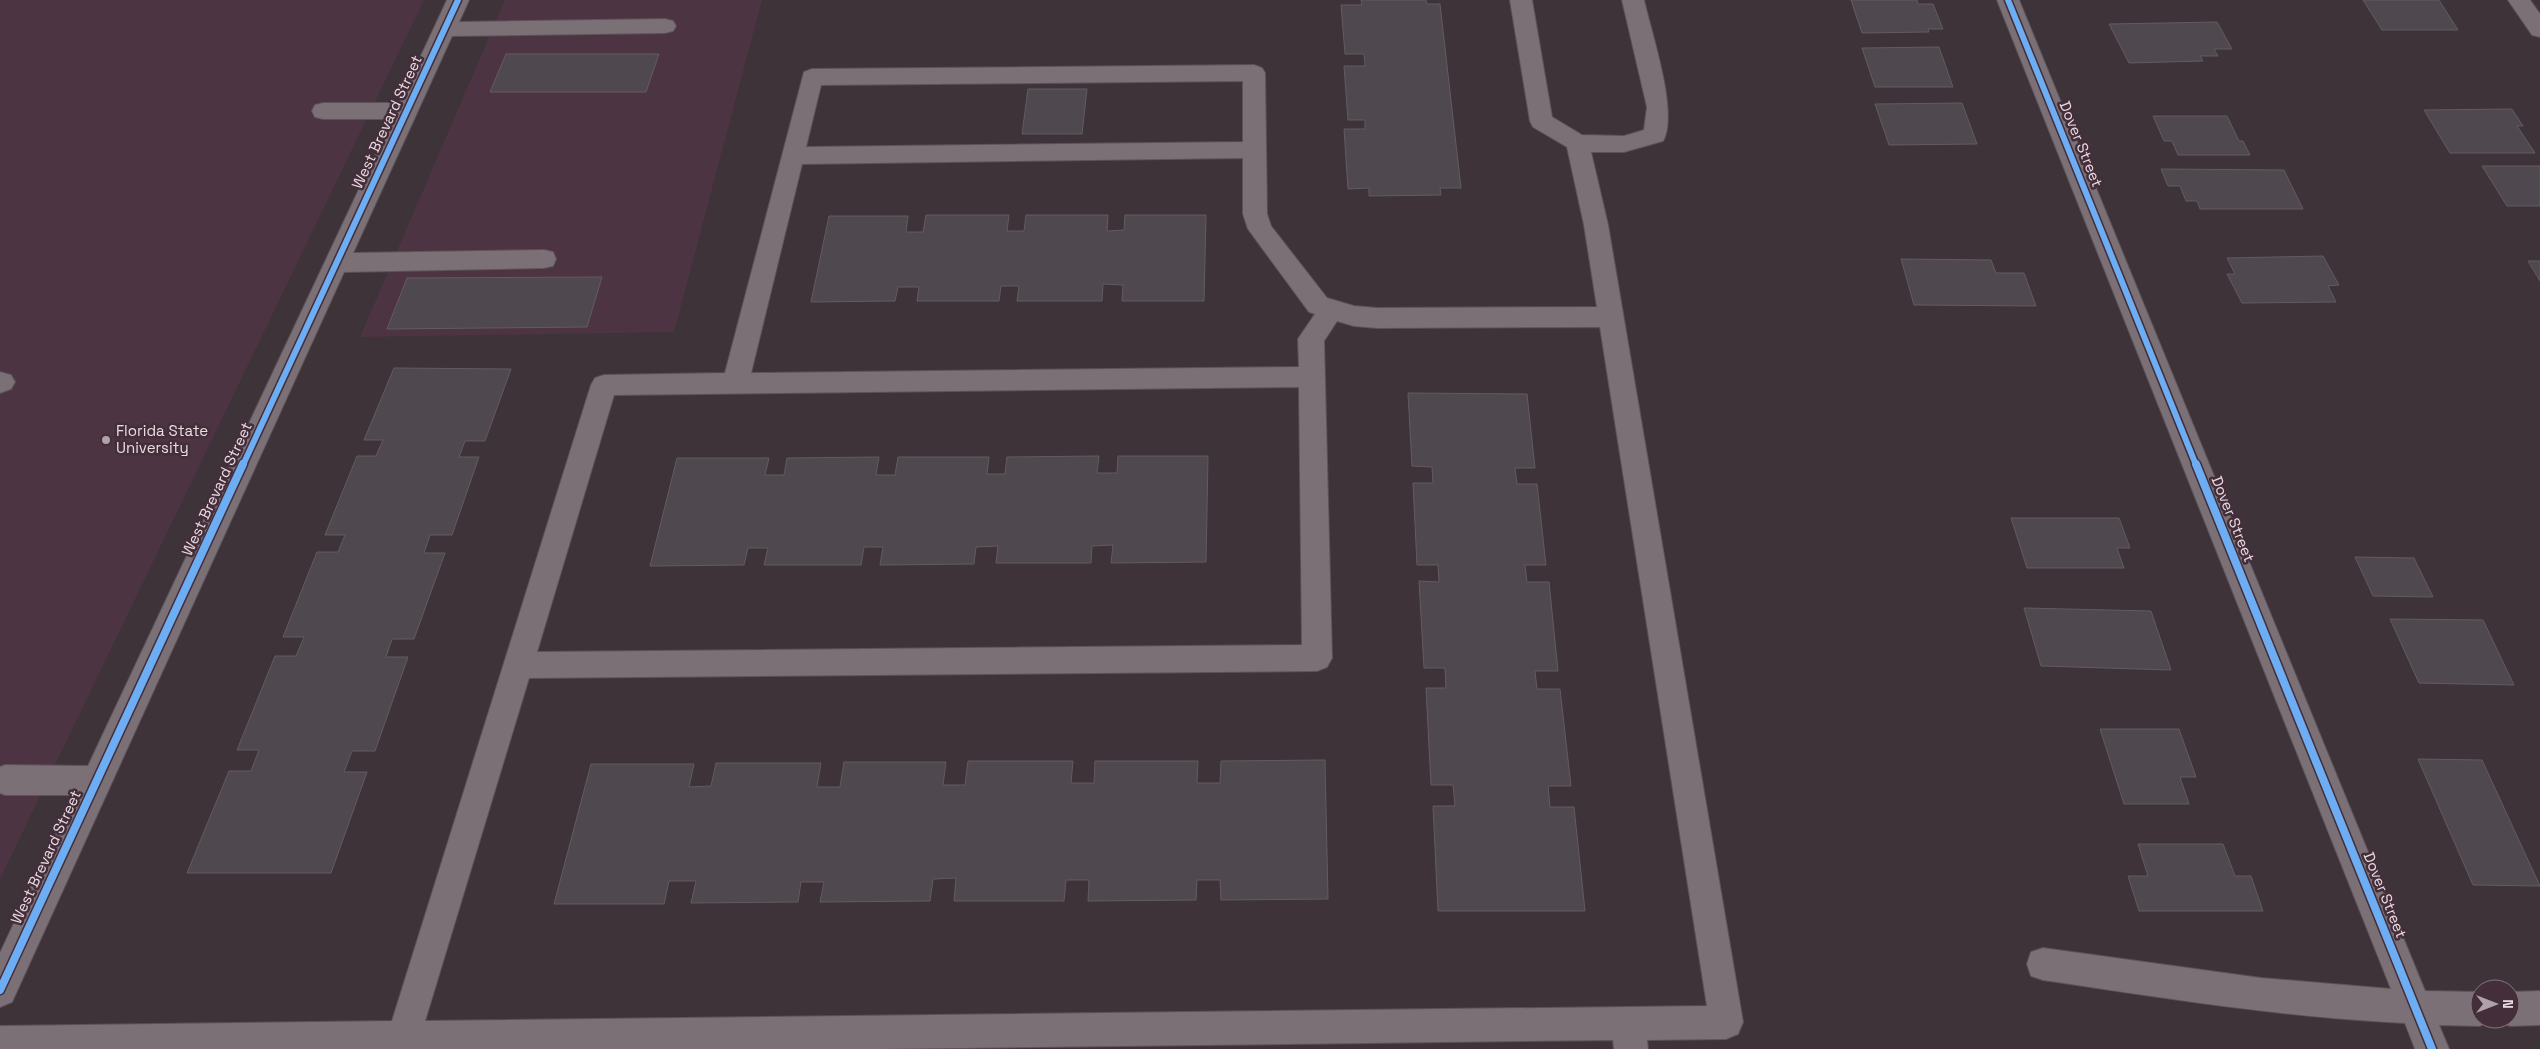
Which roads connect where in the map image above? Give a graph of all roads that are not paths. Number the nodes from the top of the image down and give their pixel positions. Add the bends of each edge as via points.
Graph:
1 (458, 0) edge
2 (1521, 0) edge
3 (1633, 0) edge
4 (2008, 0) edge
5 (2519, 0) edge
6 (665, 26) dead end
7 (445, 28) junction
8 (2540, 30) edge
9 (323, 111) dead end
10 (407, 111) junction
11 (1578, 143) junction
12 (1254, 150) junction
13 (793, 156) junction
14 (544, 259) dead end
15 (337, 263) junction
16 (1332, 309) junction
17 (1611, 317) junction
18 (1312, 377) junction
19 (735, 384) junction
20 (518, 665) junction
21 (6, 780) dead end
22 (96, 781) junction
23 (2043, 964) dead end
24 (0, 990) edge
25 (2540, 1008) edge
26 (2416, 1009) junction
27 (2470, 1009) edge
28 (2520, 1009) edge
29 (1629, 1036) edge
30 (403, 1039) junction
31 (833, 1041) edge
32 (0, 1043) edge
33 (187, 1045) edge
34 (2432, 1049) edge

1 - 7 street, West Brevard Street
2 - 11 street via 1541,120
3 - 11 street via 1658,107 1655,135 1624,144
4 - 26 street, Dover Street
5 - 8 street
6 - 7 street
7 - 10 street, West Brevard Street
9 - 10 street
10 - 15 street, West Brevard Street
11 - 17 street
12 - 13 street
12 - 13 street via 1254,73 812,77
12 - 16 street via 1255,214 1260,229 1318,305
13 - 19 street
14 - 15 street
15 - 22 street, West Brevard Street
16 - 17 street via 1354,316 1377,318
16 - 18 street via 1311,339
17 - 29 street via 1726,1022
18 - 19 street
18 - 20 street via 1317,658
19 - 20 street via 604,385
20 - 30 street
21 - 22 street
22 - 24 street, West Brevard Street
23 - 26 street via 2313,1001
25 - 28 street
26 - 27 street
26 - 34 street, Dover Street
29 - 31 street
30 - 31 street
30 - 33 street
32 - 33 street

